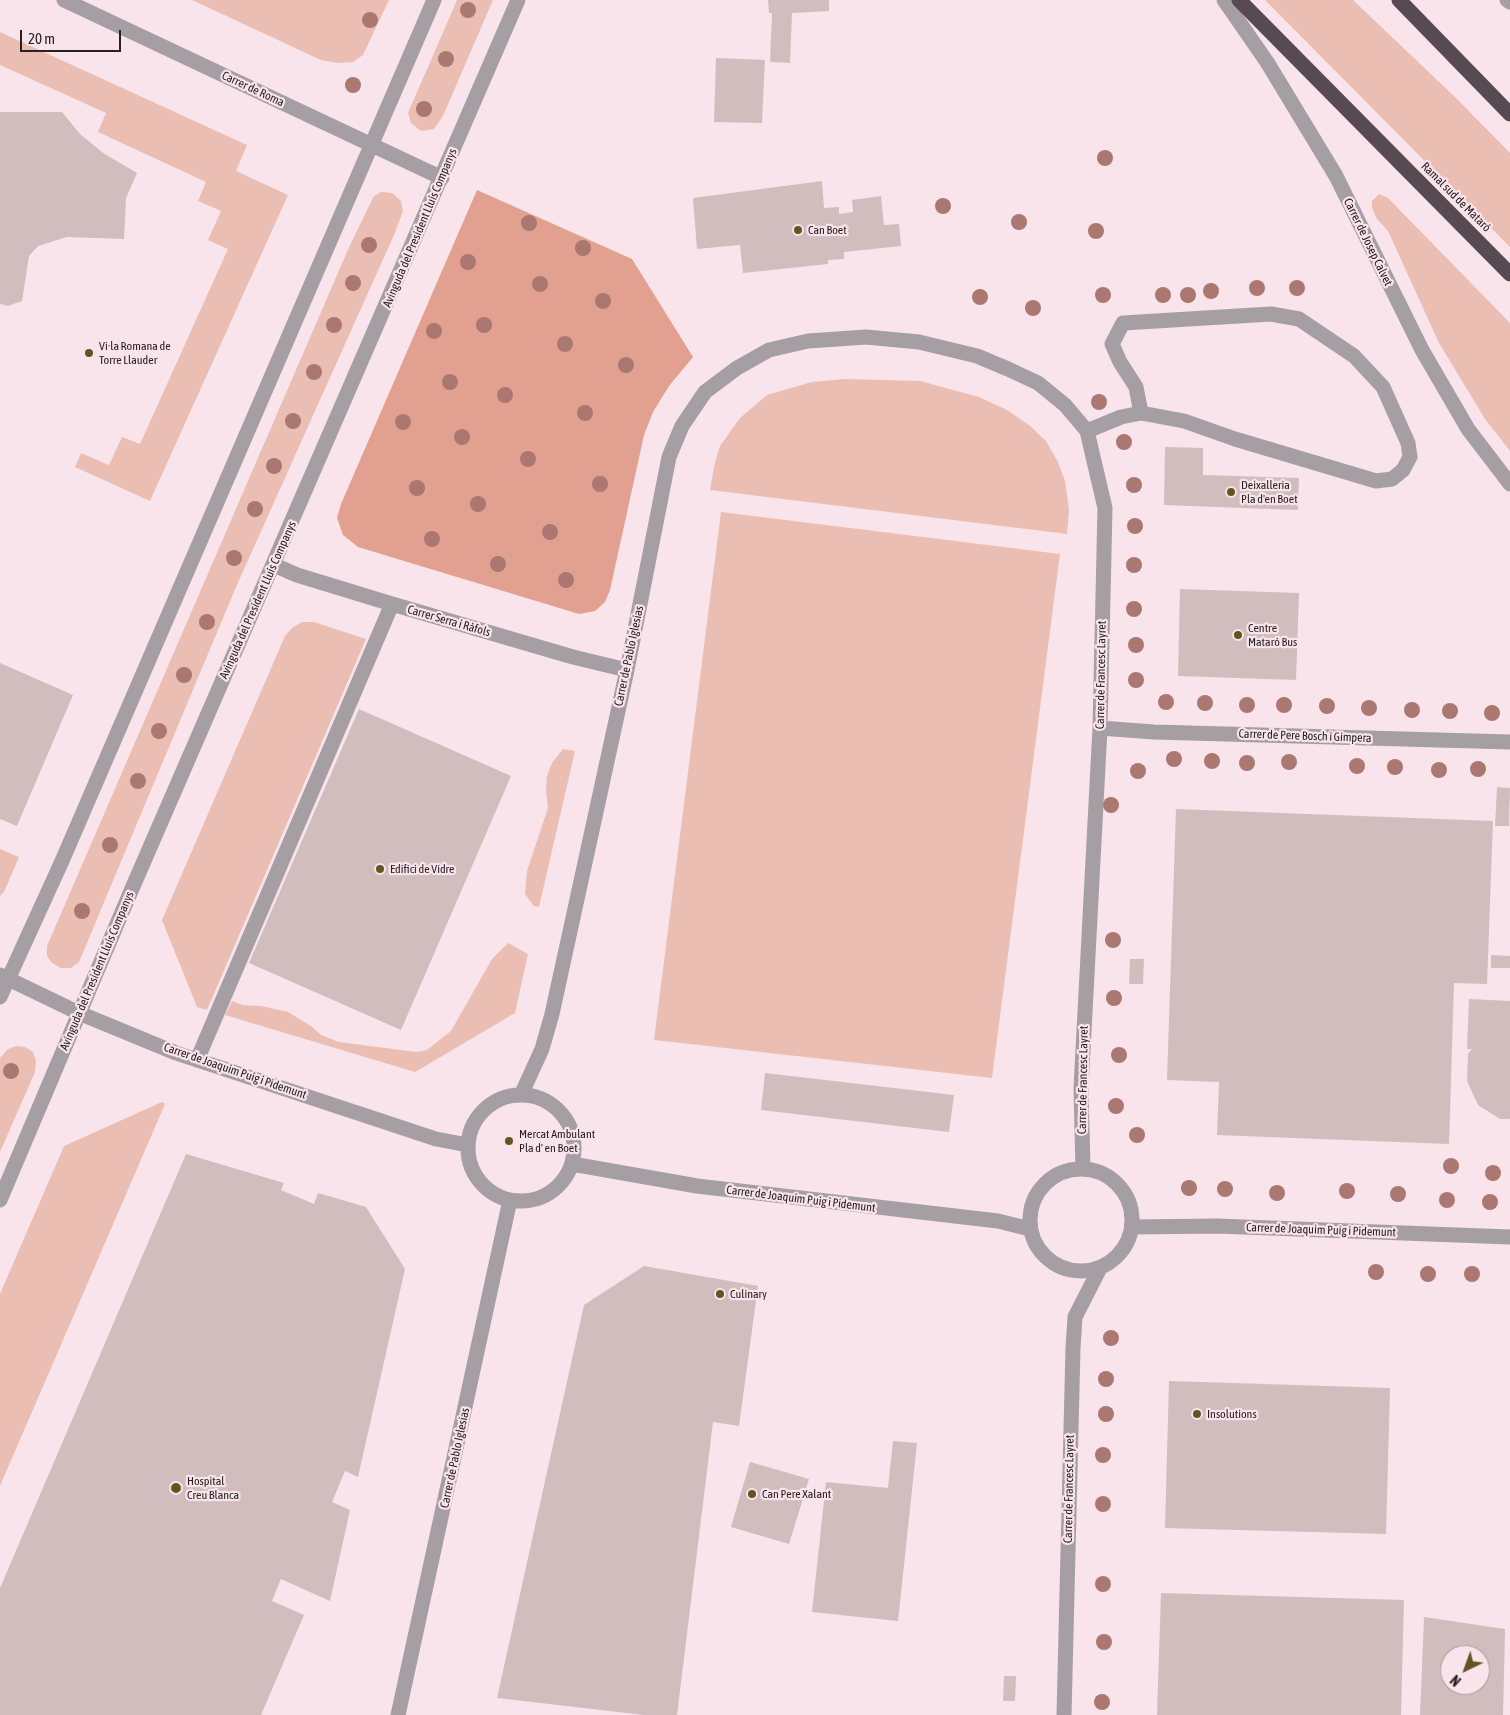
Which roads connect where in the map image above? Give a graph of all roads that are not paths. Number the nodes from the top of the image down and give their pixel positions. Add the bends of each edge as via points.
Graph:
1 (64, 0) edge
2 (434, 0) edge
3 (518, 0) edge
4 (1224, 0) edge
5 (1239, 0) edge
6 (1399, 0) edge
7 (1510, 114) edge
8 (371, 145) junction
9 (442, 178) junction
10 (1510, 274) edge
11 (866, 337) joint
12 (1141, 412) junction
13 (1087, 431) junction
14 (1510, 484) edge
15 (274, 565) junction
16 (392, 604) junction
17 (627, 670) junction
18 (1100, 728) junction
19 (1510, 742) edge
20 (4, 977) edge
21 (0, 997) edge
22 (79, 1013) junction
23 (197, 1060) junction
24 (521, 1095) junction
25 (468, 1145) junction
26 (572, 1164) junction
27 (1083, 1169) junction
28 (0, 1200) edge
29 (510, 1200) junction
30 (1132, 1226) junction
31 (1030, 1229) junction
32 (1510, 1237) edge
33 (1100, 1268) junction
34 (398, 1715) edge
35 (1064, 1715) edge

1 - 8 street, Carrer de Roma
2 - 8 street
3 - 9 street, Avinguda del President Lluís Companys
4 - 14 street, Carrer de Josep Calvet via 1267,62 1336,176 1422,350 1468,429
5 - 10 highway, Ramal sud de Mataró
6 - 7 highway
8 - 9 street, Carrer de Roma
8 - 20 street via 62,861
9 - 15 street, Avinguda del President Lluís Companys
11 - 13 street, Carrer de Francesc Layret via 919,342 977,356 1008,368 1038,382 1065,405
11 - 17 street, Carrer de Pablo Iglesias via 808,341 768,350 705,392 682,426 669,457
12 - 12 street via 1136,387 1112,344 1123,323 1270,314 1299,319 1354,356 1383,387 1408,443 1410,457 1403,470 1392,479 1376,481 1184,422
12 - 13 street
13 - 18 street, Carrer de Francesc Layret via 1105,508
15 - 16 street, Carrer Serra i Ràfols
15 - 22 street, Avinguda del President Lluís Companys
16 - 17 street, Carrer Serra i Ràfols
16 - 23 street
17 - 24 street, Carrer de Pablo Iglesias via 552,1014 542,1049
18 - 19 street, Carrer de Pere Bosch i Gimpera
18 - 27 street, Carrer de Francesc Layret via 1081,1088
20 - 21 street
20 - 22 street, Carrer de Joaquim Puig i Pidemunt
22 - 23 street, Carrer de Joaquim Puig i Pidemunt
22 - 28 street, Avinguda del President Lluís Companys
23 - 25 street, Carrer de Joaquim Puig i Pidemunt via 436,1139
24 - 25 street via 501,1099 484,1109 473,1126
24 - 26 street via 545,1101 564,1116 574,1139
25 - 29 street via 470,1164 479,1180 493,1193
26 - 29 street via 563,1181 548,1194 530,1201
26 - 31 street, Carrer de Joaquim Puig i Pidemunt via 697,1186 998,1220
27 - 30 street via 1103,1174 1120,1187 1130,1205
27 - 31 street via 1058,1174 1041,1188 1031,1210
29 - 34 street, Carrer de Pablo Iglesias
30 - 32 street, Carrer de Joaquim Puig i Pidemunt
30 - 33 street via 1118,1256
31 - 33 street via 1048,1260 1064,1269
33 - 35 street, Carrer de Francesc Layret via 1075,1317 1072,1348

